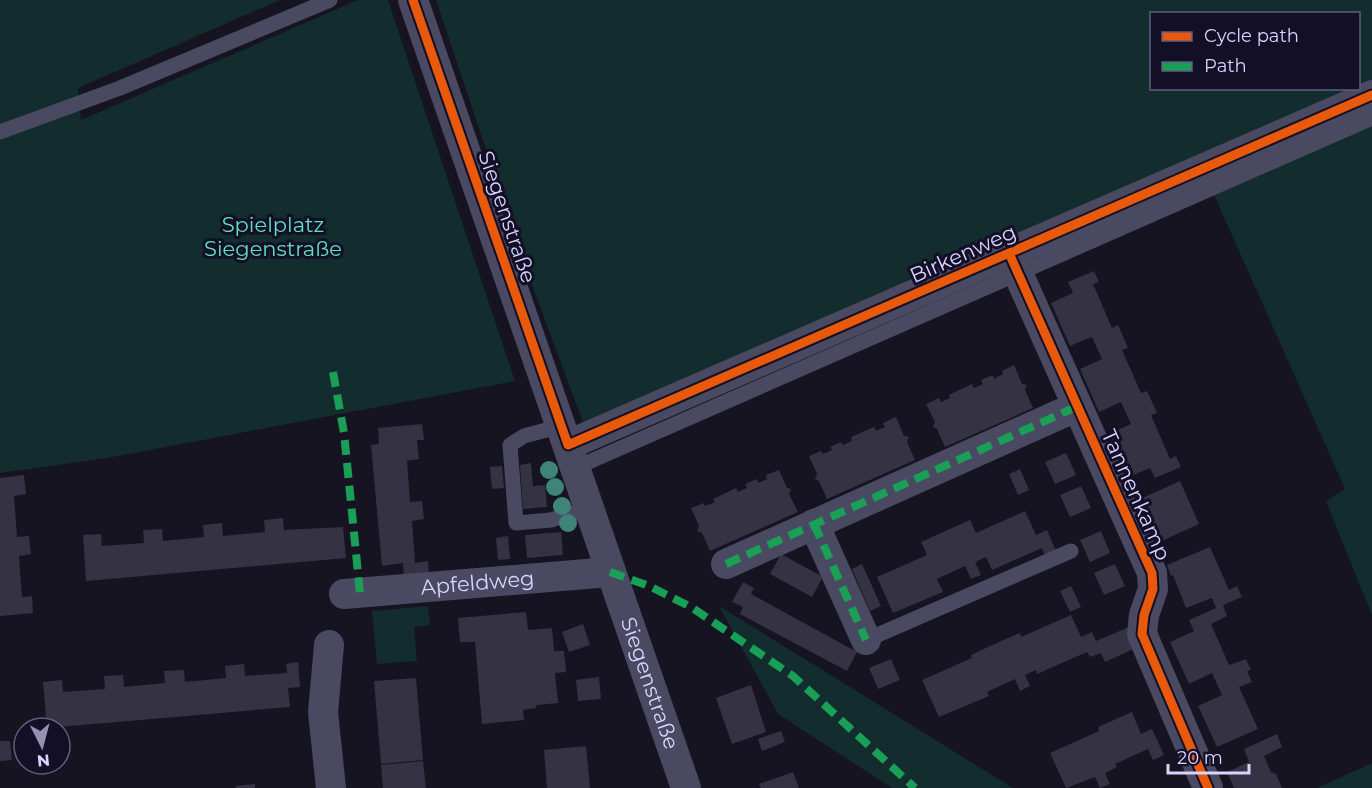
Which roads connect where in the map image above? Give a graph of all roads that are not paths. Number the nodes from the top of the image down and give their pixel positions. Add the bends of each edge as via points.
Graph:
1 (330, 0) edge
2 (412, 0) edge
3 (1372, 94) edge
4 (1372, 118) edge
5 (0, 132) edge
6 (1013, 263) junction
7 (1076, 406) junction
8 (568, 447) junction
9 (588, 508) junction
10 (814, 524) junction
11 (1071, 551) dead end
12 (726, 564) dead end
13 (610, 572) junction
14 (344, 594) dead end
15 (866, 640) joint
16 (329, 645) dead end
17 (331, 788) edge
18 (686, 788) edge
19 (1208, 788) edge

1 - 5 lane via 120,88
2 - 8 street, Siegenstraße
3 - 6 street, Birkenweg
4 - 6 lane
6 - 7 street, Tannenkamp
6 - 8 street, Birkenweg
7 - 10 street
7 - 19 street, Tannenkamp via 1152,573 1142,634
8 - 9 street, Siegenstraße
8 - 9 lane via 524,435 510,445 516,523 550,520
9 - 13 street, Siegenstraße
10 - 12 street
10 - 15 street
11 - 15 lane
13 - 14 street, Apfeldweg
13 - 18 street, Siegenstraße
16 - 17 street via 323,712

